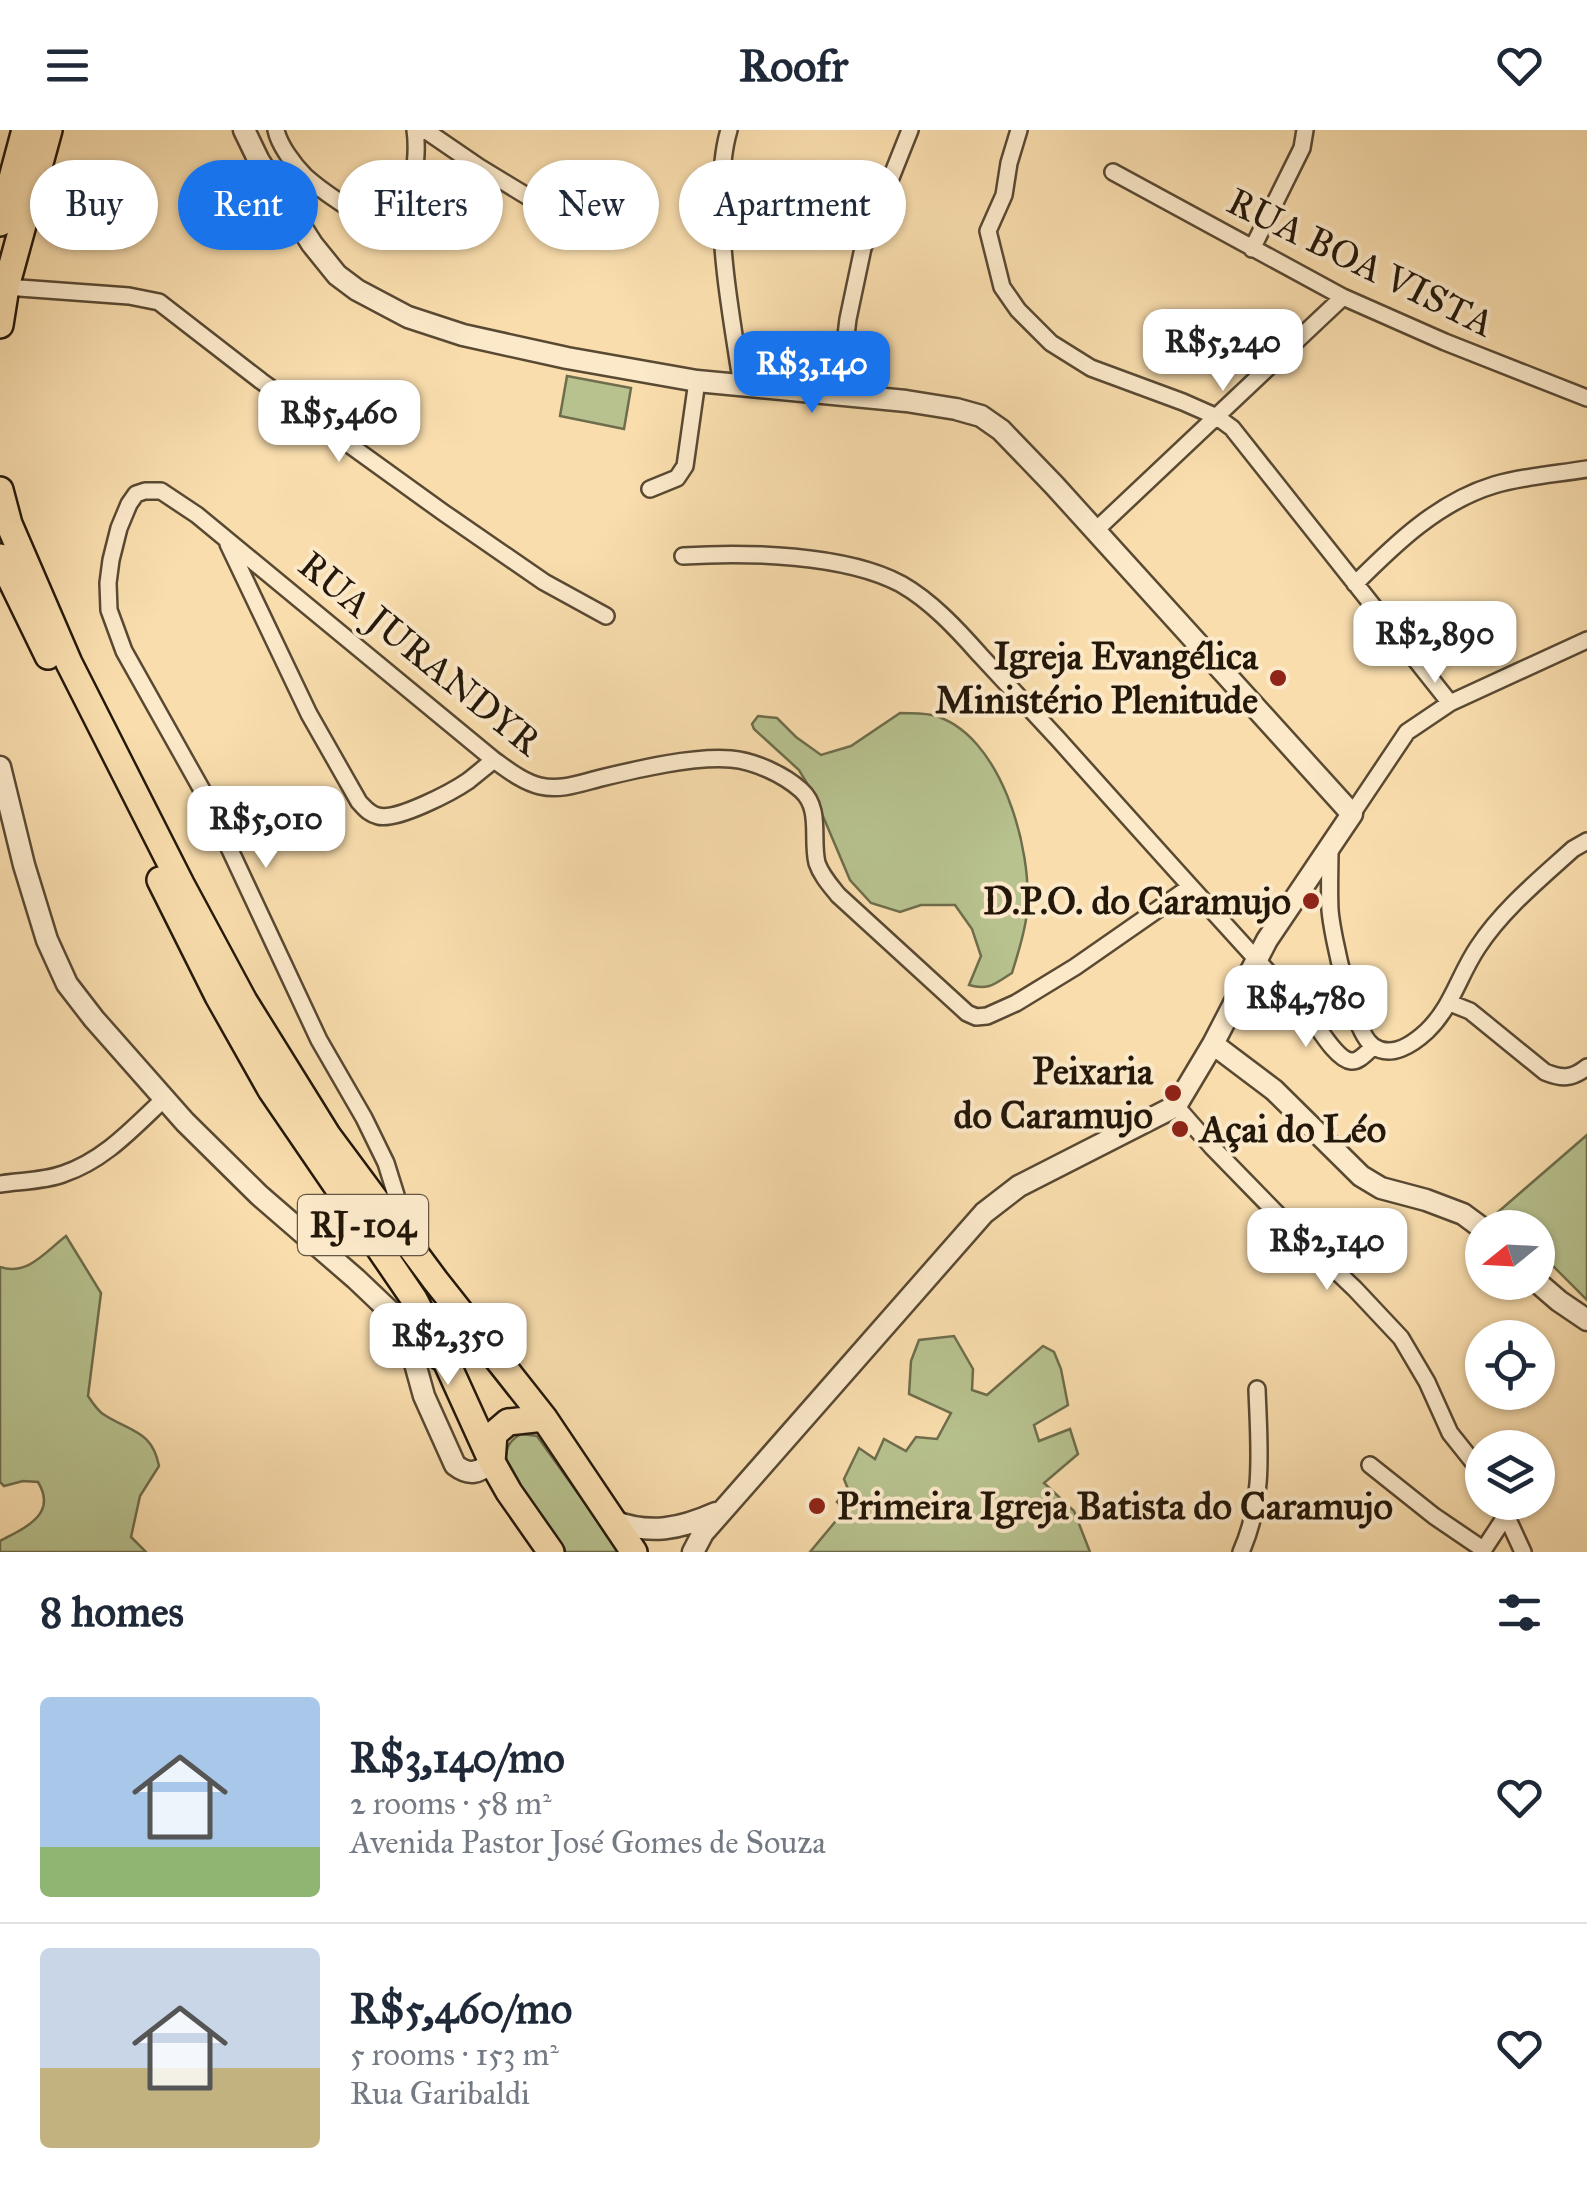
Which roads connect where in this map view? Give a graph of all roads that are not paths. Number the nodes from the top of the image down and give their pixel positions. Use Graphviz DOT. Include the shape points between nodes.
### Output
graph roads {
  1 [pos="25,130"];
  2 [pos="49,130"];
  3 [pos="244,130"];
  4 [pos="276,130"];
  5 [pos="416,130"];
  6 [pos="425,130"];
  7 [pos="729,130"];
  8 [pos="910,130"];
  9 [pos="1019,130"];
  10 [pos="1306,130"];
  11 [pos="1113,172"];
  12 [pos="523,194"];
  13 [pos="0,223"];
  14 [pos="1252,249"];
  15 [pos="6,286"];
  16 [pos="1343,297"];
  17 [pos="0,325"];
  18 [pos="697,381"];
  19 [pos="742,386"];
  20 [pos="839,394"];
  21 [pos="1587,398"];
  22 [pos="1217,416"];
  23 [pos="1587,469"];
  24 [pos="650,489"];
  25 [pos="0,490"];
  26 [pos="1096,530"];
  27 [pos="225,538"];
  28 [pos="684,556"];
  29 [pos="0,557"];
  30 [pos="1355,584"];
  31 [pos="606,616"];
  32 [pos="1587,640"];
  33 [pos="1450,703"];
  34 [pos="494,760"];
  35 [pos="0,767"];
  36 [pos="1352,814"];
  37 [pos="1587,841"];
  38 [pos="1330,848"];
  39 [pos="1190,888"];
  40 [pos="1256,959"];
  41 [pos="1450,1003"];
  42 [pos="1213,1044"];
  43 [pos="1373,1047"];
  44 [pos="1587,1067"];
  45 [pos="164,1098"];
  46 [pos="1176,1106"];
  47 [pos="0,1184"];
  48 [pos="1465,1215"];
  49 [pos="400,1232"];
  50 [pos="1555,1298"];
  51 [pos="1587,1320"];
  52 [pos="406,1331"];
  53 [pos="446,1361"];
  54 [pos="1258,1389"];
  55 [pos="544,1418"];
  56 [pos="1465,1451"];
  57 [pos="492,1462"];
  58 [pos="1370,1465"];
  59 [pos="727,1508"];
  60 [pos="1498,1520"];
  61 [pos="1509,1520"];
  62 [pos="613,1521"];
  63 [pos="1483,1551"];
  64 [pos="552,1552"];
  65 [pos="634,1552"];
  66 [pos="693,1552"];
  67 [pos="1241,1552"];
  68 [pos="1523,1552"];
  1 -- 13 [label="highway"];
  2 -- 15 [label="highway"];
  3 -- 18 [label="street" via="312,244 357,290 408,317 463,334"];
  4 -- 5 [label="street" via="303,175 376,221 400,210 412,185"];
  6 -- 12 [label="street"];
  7 -- 19 [label="street" via="721,213"];
  8 -- 20 [label="street" via="863,248"];
  9 -- 22 [label="street" via="988,231 1002,287 1051,342 1091,368"];
  10 -- 14 [label="street"];
  11 -- 14 [label="street, RUA BOA VISTA"];
  14 -- 16 [label="street, RUA BOA VISTA"];
  15 -- 17 [label="highway"];
  15 -- 31 [label="street" via="159,302 457,522"];
  16 -- 21 [label="street, RUA BOA VISTA"];
  16 -- 22 [label="street"];
  18 -- 19 [label="street"];
  18 -- 24 [label="street" via="685,466 677,478"];
  19 -- 20 [label="street"];
  20 -- 26 [label="street" via="981,416"];
  22 -- 26 [label="street"];
  22 -- 30 [label="street"];
  23 -- 30 [label="street" via="1495,485 1458,500 1419,525"];
  25 -- 49 [label="highway, RJ-104" via="69,664 244,1002 328,1136"];
  26 -- 36 [label="street"];
  27 -- 34 [label="street, RUA JURANDYR"];
  27 -- 34 [label="street" via="309,714 368,812 403,812 454,790"];
  27 -- 49 [label="street, RUA JURANDYR" via="161,491 136,494 111,560 109,610 386,1163"];
  28 -- 39 [label="street" via="826,562 901,584 961,634"];
  29 -- 53 [label="highway, RJ-104" via="218,996 281,1105 414,1298"];
  30 -- 33 [label="street"];
  32 -- 33 [label="street"];
  33 -- 36 [label="street" via="1407,732"];
  34 -- 39 [label="street, RUA JURANDYR" via="518,777 555,787 716,759 778,774 811,802 824,878 976,1016 1016,1003"];
  35 -- 45 [label="street" via="41,921 66,984"];
  36 -- 38 [label="street"];
  37 -- 41 [label="street" via="1502,916 1477,948"];
  38 -- 40 [label="street"];
  38 -- 43 [label="street" via="1337,946 1361,1034"];
  39 -- 40 [label="street"];
  40 -- 42 [label="street"];
  40 -- 43 [label="street" via="1342,1057 1357,1061"];
  41 -- 43 [label="street" via="1401,1049"];
  41 -- 44 [label="street" via="1546,1072 1570,1078"];
  42 -- 46 [label="street"];
  42 -- 48 [label="street" via="1274,1090 1361,1176"];
  45 -- 47 [label="street" via="94,1160 62,1175"];
  45 -- 52 [label="street"];
  46 -- 56 [label="street" via="1401,1338"];
  46 -- 59 [label="street" via="1020,1186 984,1213"];
  49 -- 55 [label="highway, RJ-104"];
  50 -- 51 [label="street"];
  52 -- 53 [label="highway"];
  52 -- 57 [label="street" via="424,1396 455,1465 472,1473"];
  53 -- 57 [label="highway, RJ-104"];
  54 -- 67 [label="street" via="1260,1483"];
  55 -- 57 [label="highway" via="508,1422 494,1434"];
  55 -- 62 [label="highway, RJ-104"];
  57 -- 64 [label="highway, RJ-104"];
  58 -- 63 [label="street"];
  59 -- 62 [label="street" via="670,1528"];
  59 -- 66 [label="street"];
  60 -- 63 [label="street"];
  61 -- 68 [label="street"];
  62 -- 65 [label="highway, RJ-104"];
}
